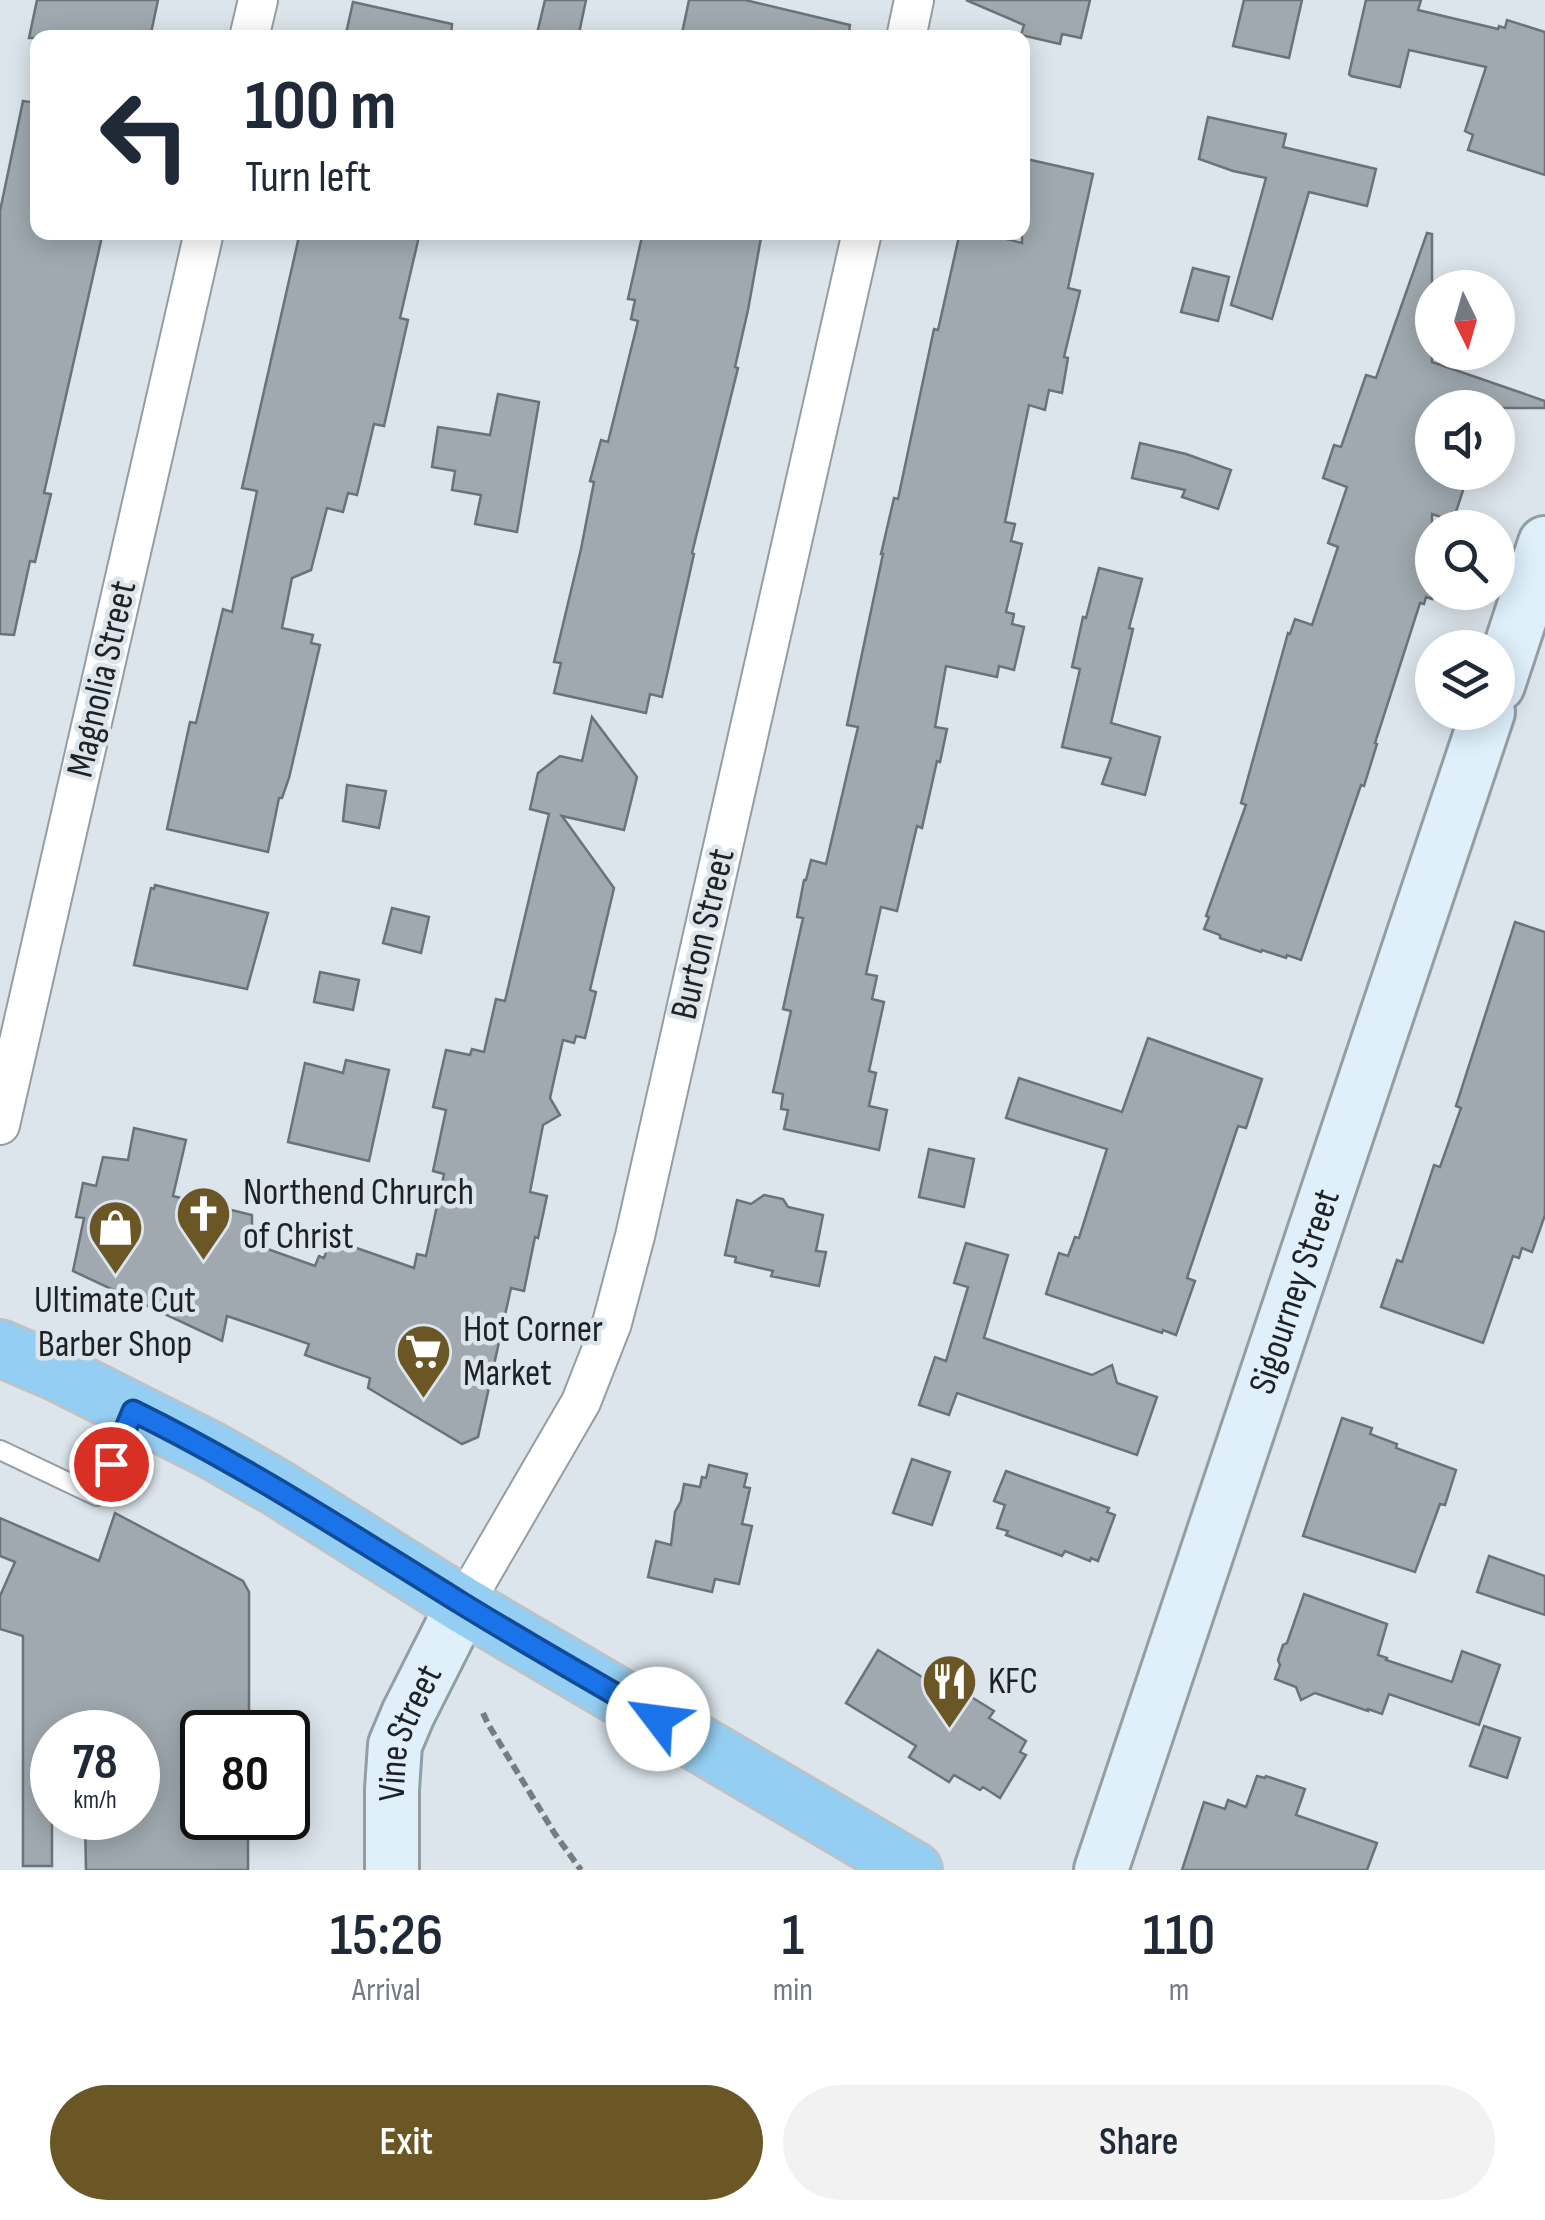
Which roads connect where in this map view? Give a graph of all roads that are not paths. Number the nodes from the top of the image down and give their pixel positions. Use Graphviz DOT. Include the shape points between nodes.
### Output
graph roads {
  1 [pos="258,0"];
  2 [pos="914,0"];
  3 [pos="251,30"];
  4 [pos="908,30"];
  5 [pos="202,240"];
  6 [pos="860,240"];
  7 [pos="1545,543"];
  8 [pos="1515,634"];
  9 [pos="1482,730"];
  10 [pos="0,1124"];
  11 [pos="0,1348"];
  12 [pos="133,1411"];
  13 [pos="0,1450"];
  14 [pos="464,1604"];
  15 [pos="392,1870"];
  16 [pos="914,1870"];
  17 [pos="1100,1870"];
  1 -- 3 [label="street"];
  2 -- 4 [label="street"];
  5 -- 10 [label="street, Magnolia Street"];
  6 -- 14 [label="street, Burton Street" via="612,1323 582,1402"];
  7 -- 8 [label="main road"];
  9 -- 17 [label="main road, Sigourney Street"];
  11 -- 12 [label="highway"];
  12 -- 13 [label="lane" via="97,1496"];
  12 -- 14 [label="highway" via="276,1487"];
  14 -- 15 [label="main road, Vine Street" via="395,1745"];
  14 -- 16 [label="highway"];
}
